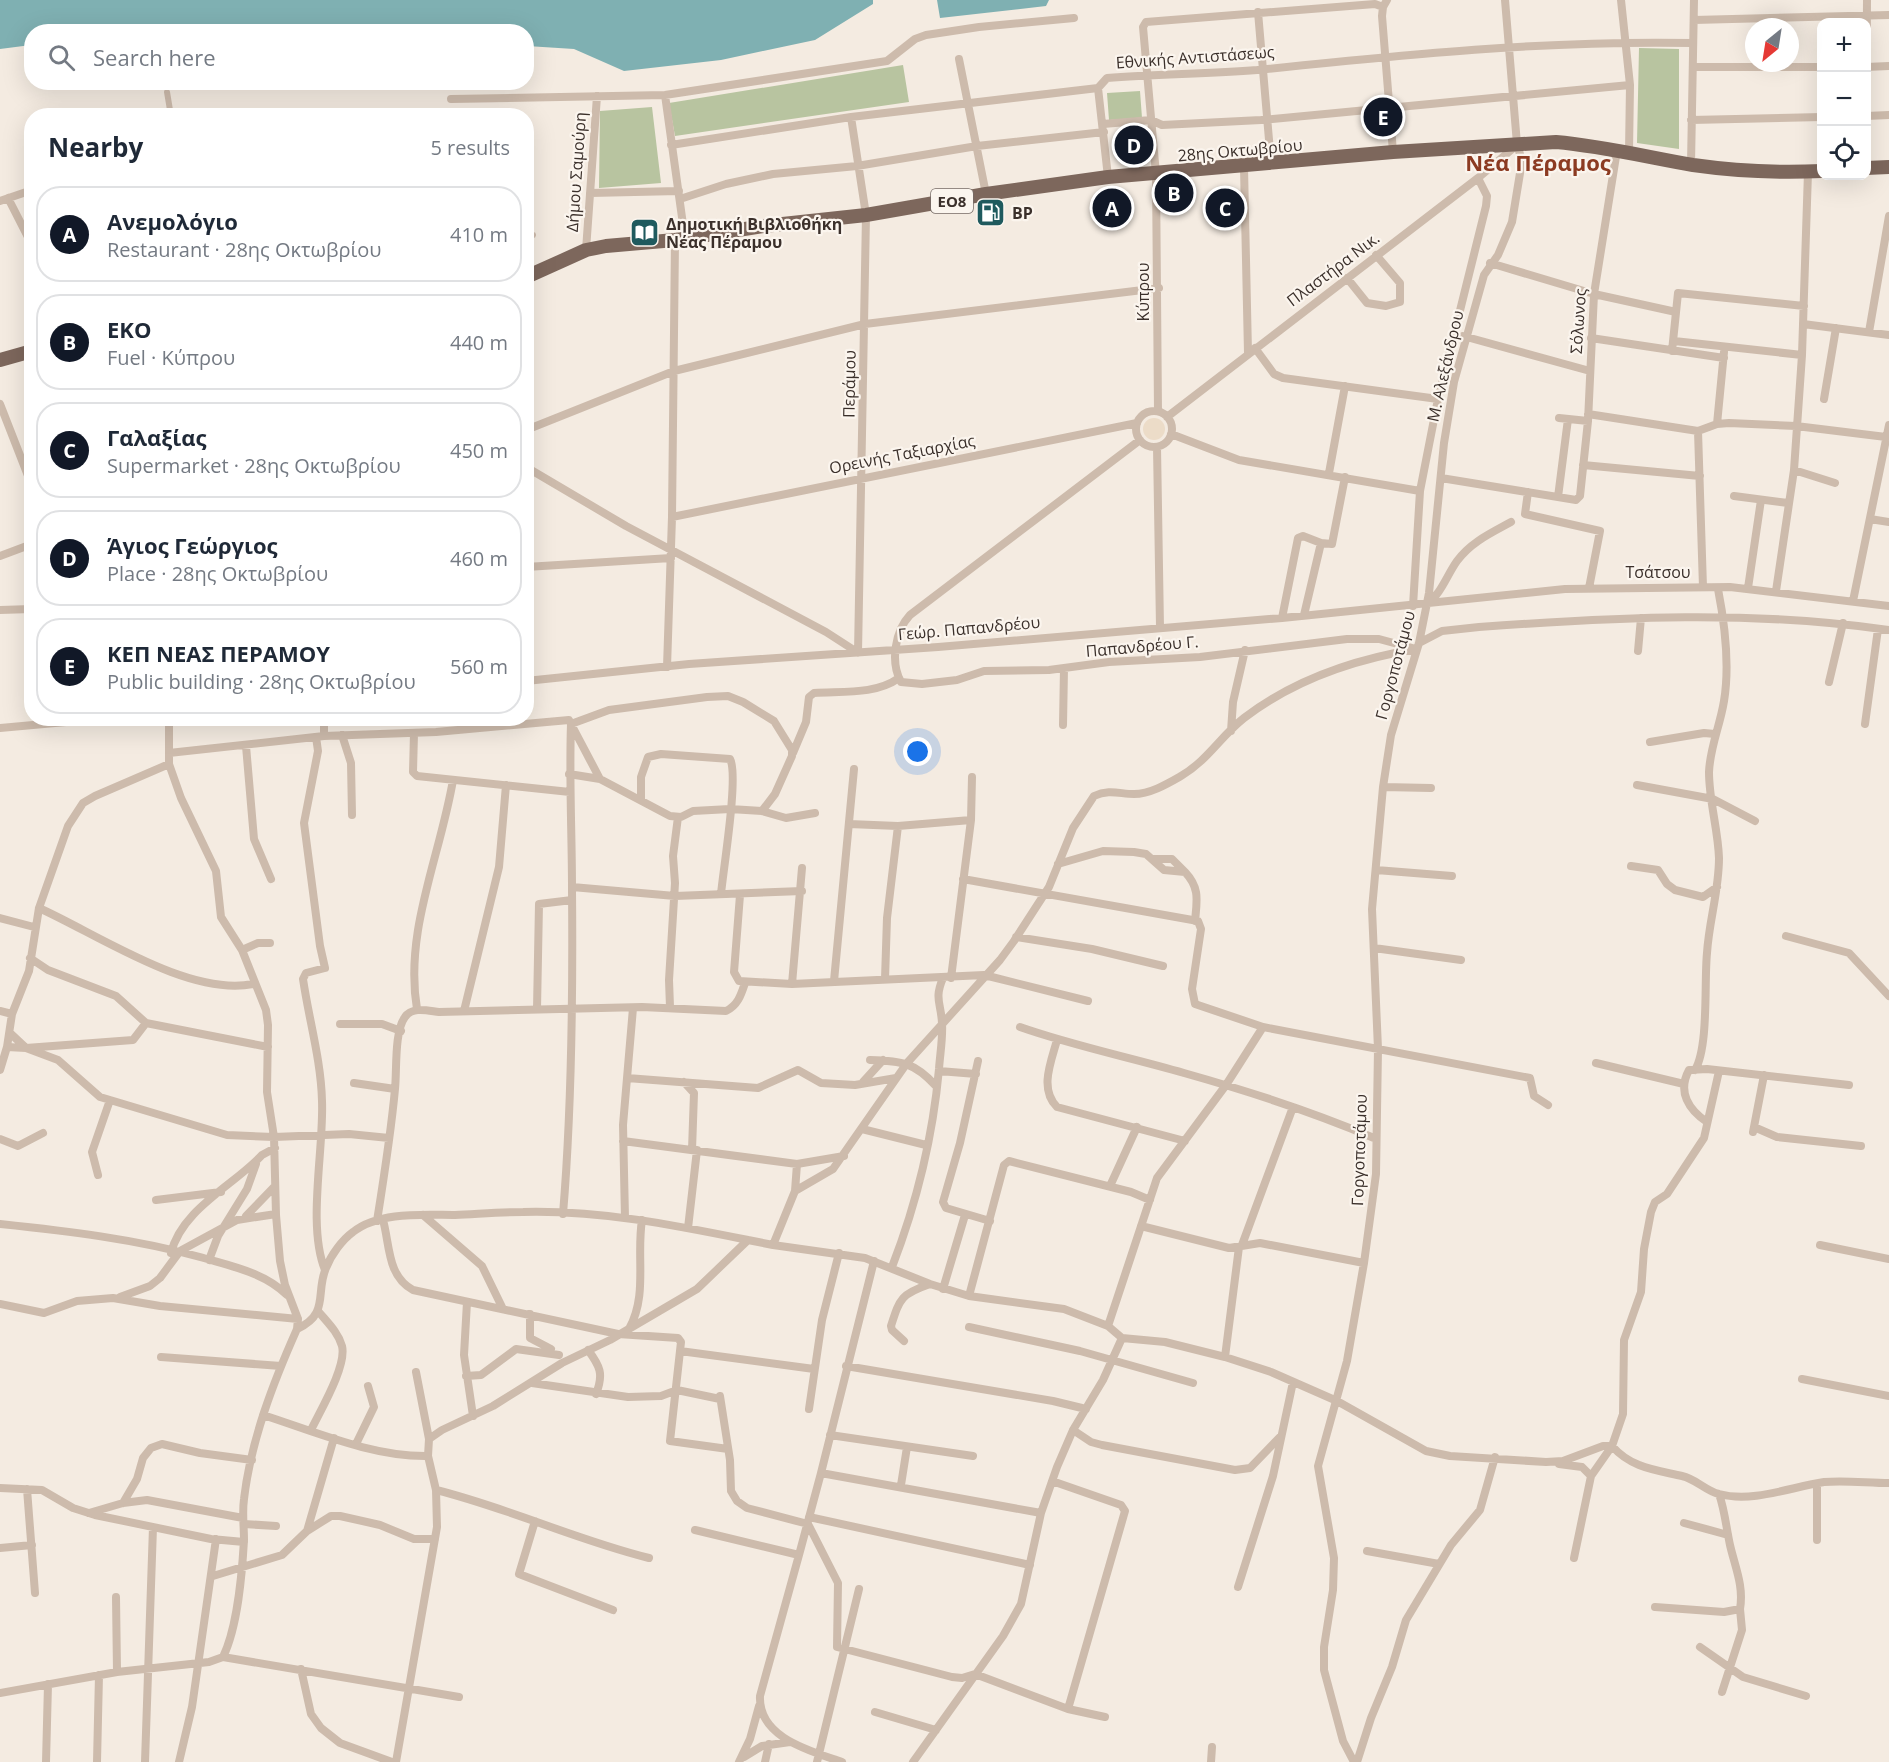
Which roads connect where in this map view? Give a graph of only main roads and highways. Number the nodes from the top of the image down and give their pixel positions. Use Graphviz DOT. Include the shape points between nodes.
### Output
graph roads {
  1 [pos="1871,167"];
  2 [pos="1889,167"];
  3 [pos="1815,171"];
  4 [pos="534,273"];
  5 [pos="24,353"];
  6 [pos="0,360"];
  1 -- 2 [label="main road"];
  3 -- 4 [label="main road, 28ης Οκτωβρίου / ΕΟ8" via="1728,170 1556,142 1393,152 1108,177 866,215 630,243 585,250"];
  5 -- 6 [label="main road"];
}
